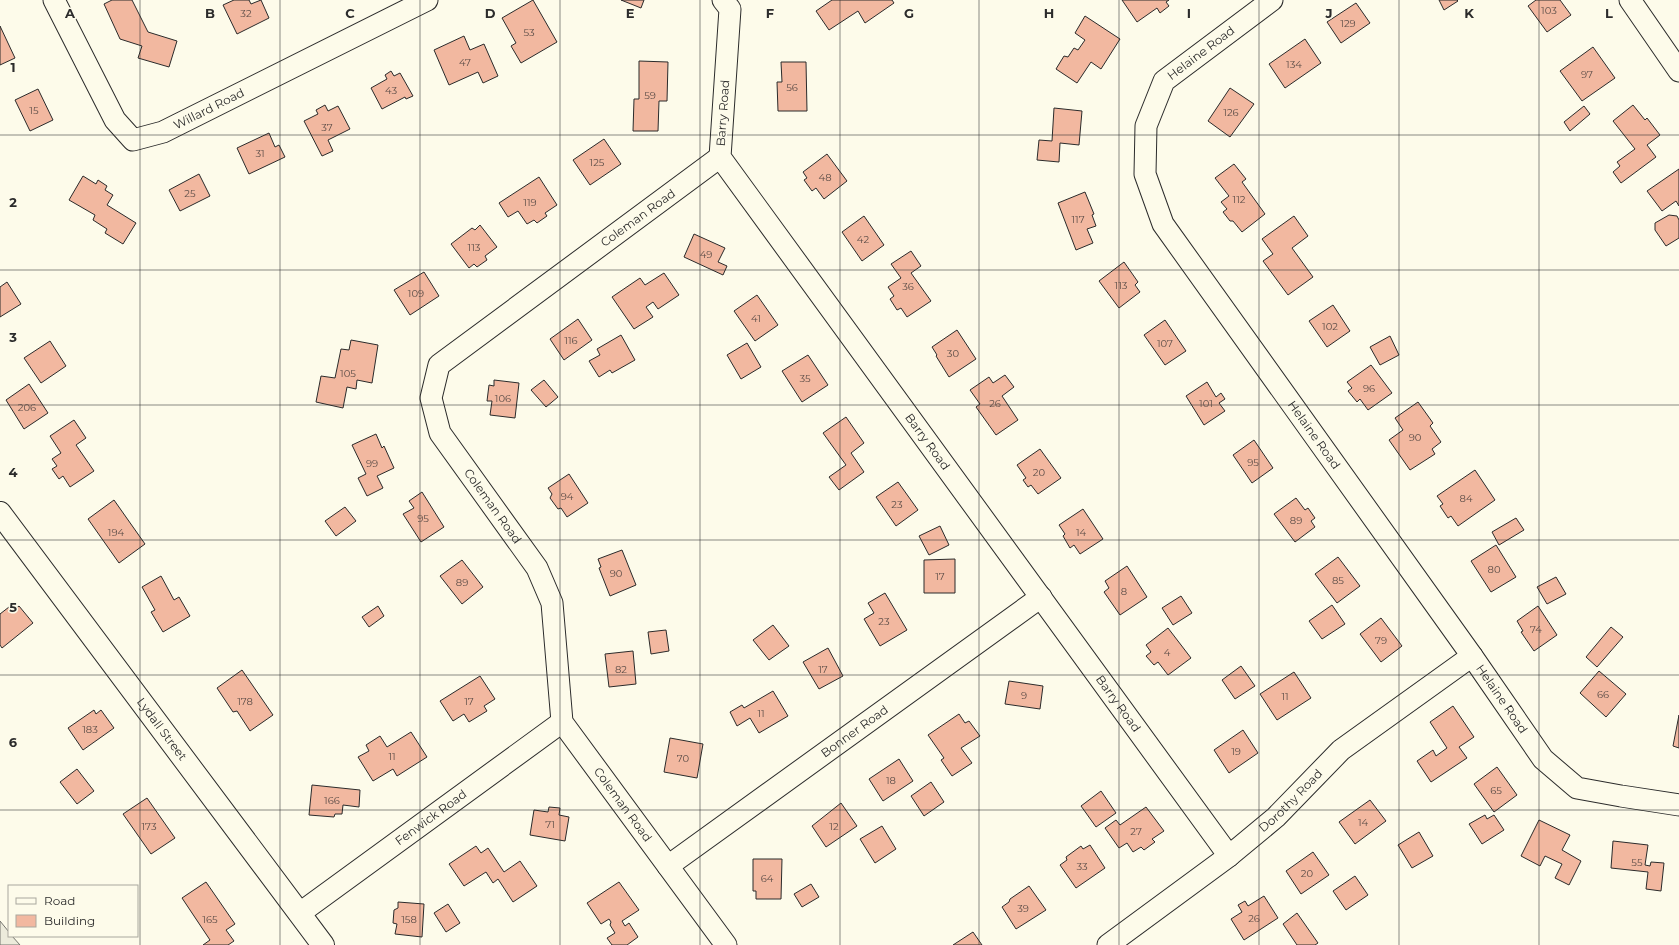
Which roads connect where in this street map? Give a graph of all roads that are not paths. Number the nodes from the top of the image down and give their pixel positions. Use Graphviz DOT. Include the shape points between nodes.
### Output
graph roads {
  1 [pos="54,0"];
  2 [pos="427,0"];
  3 [pos="1272,0"];
  4 [pos="1630,0"];
  5 [pos="732,3"];
  6 [pos="1677,64"];
  7 [pos="720,157"];
  8 [pos="0,513"];
  9 [pos="1041,597"];
  10 [pos="1472,656"];
  11 [pos="562,722"];
  12 [pos="1679,804"];
  13 [pos="1229,856"];
  14 [pos="668,866"];
  15 [pos="300,913"];
  16 [pos="323,945"];
  17 [pos="726,945"];
  18 [pos="1108,945"];
  1 -- 2 [label="street, Willard Road" via="115,120 133,140 163,132"];
  3 -- 10 [label="street, Helaine Road" via="1164,81 1146,126 1145,174 1163,224"];
  4 -- 6 [label="street"];
  5 -- 7 [label="street, Barry Road"];
  7 -- 9 [label="street, Barry Road"];
  7 -- 11 [label="street, Coleman Road" via="438,365 431,398 440,433 537,568 552,603"];
  8 -- 15 [label="street, Lydall Street"];
  9 -- 13 [label="street, Barry Road"];
  9 -- 14 [label="street, Bonner Road"];
  10 -- 12 [label="street, Helaine Road" via="1543,759 1577,788"];
  10 -- 13 [label="street, Dorothy Road" via="1341,750 1276,817"];
  11 -- 14 [label="street, Coleman Road"];
  11 -- 15 [label="street, Fenwick Road"];
  13 -- 18 [label="street, Dorothy Road"];
  14 -- 17 [label="street, Coleman Road"];
  15 -- 16 [label="street, Lydall Street"];
}
